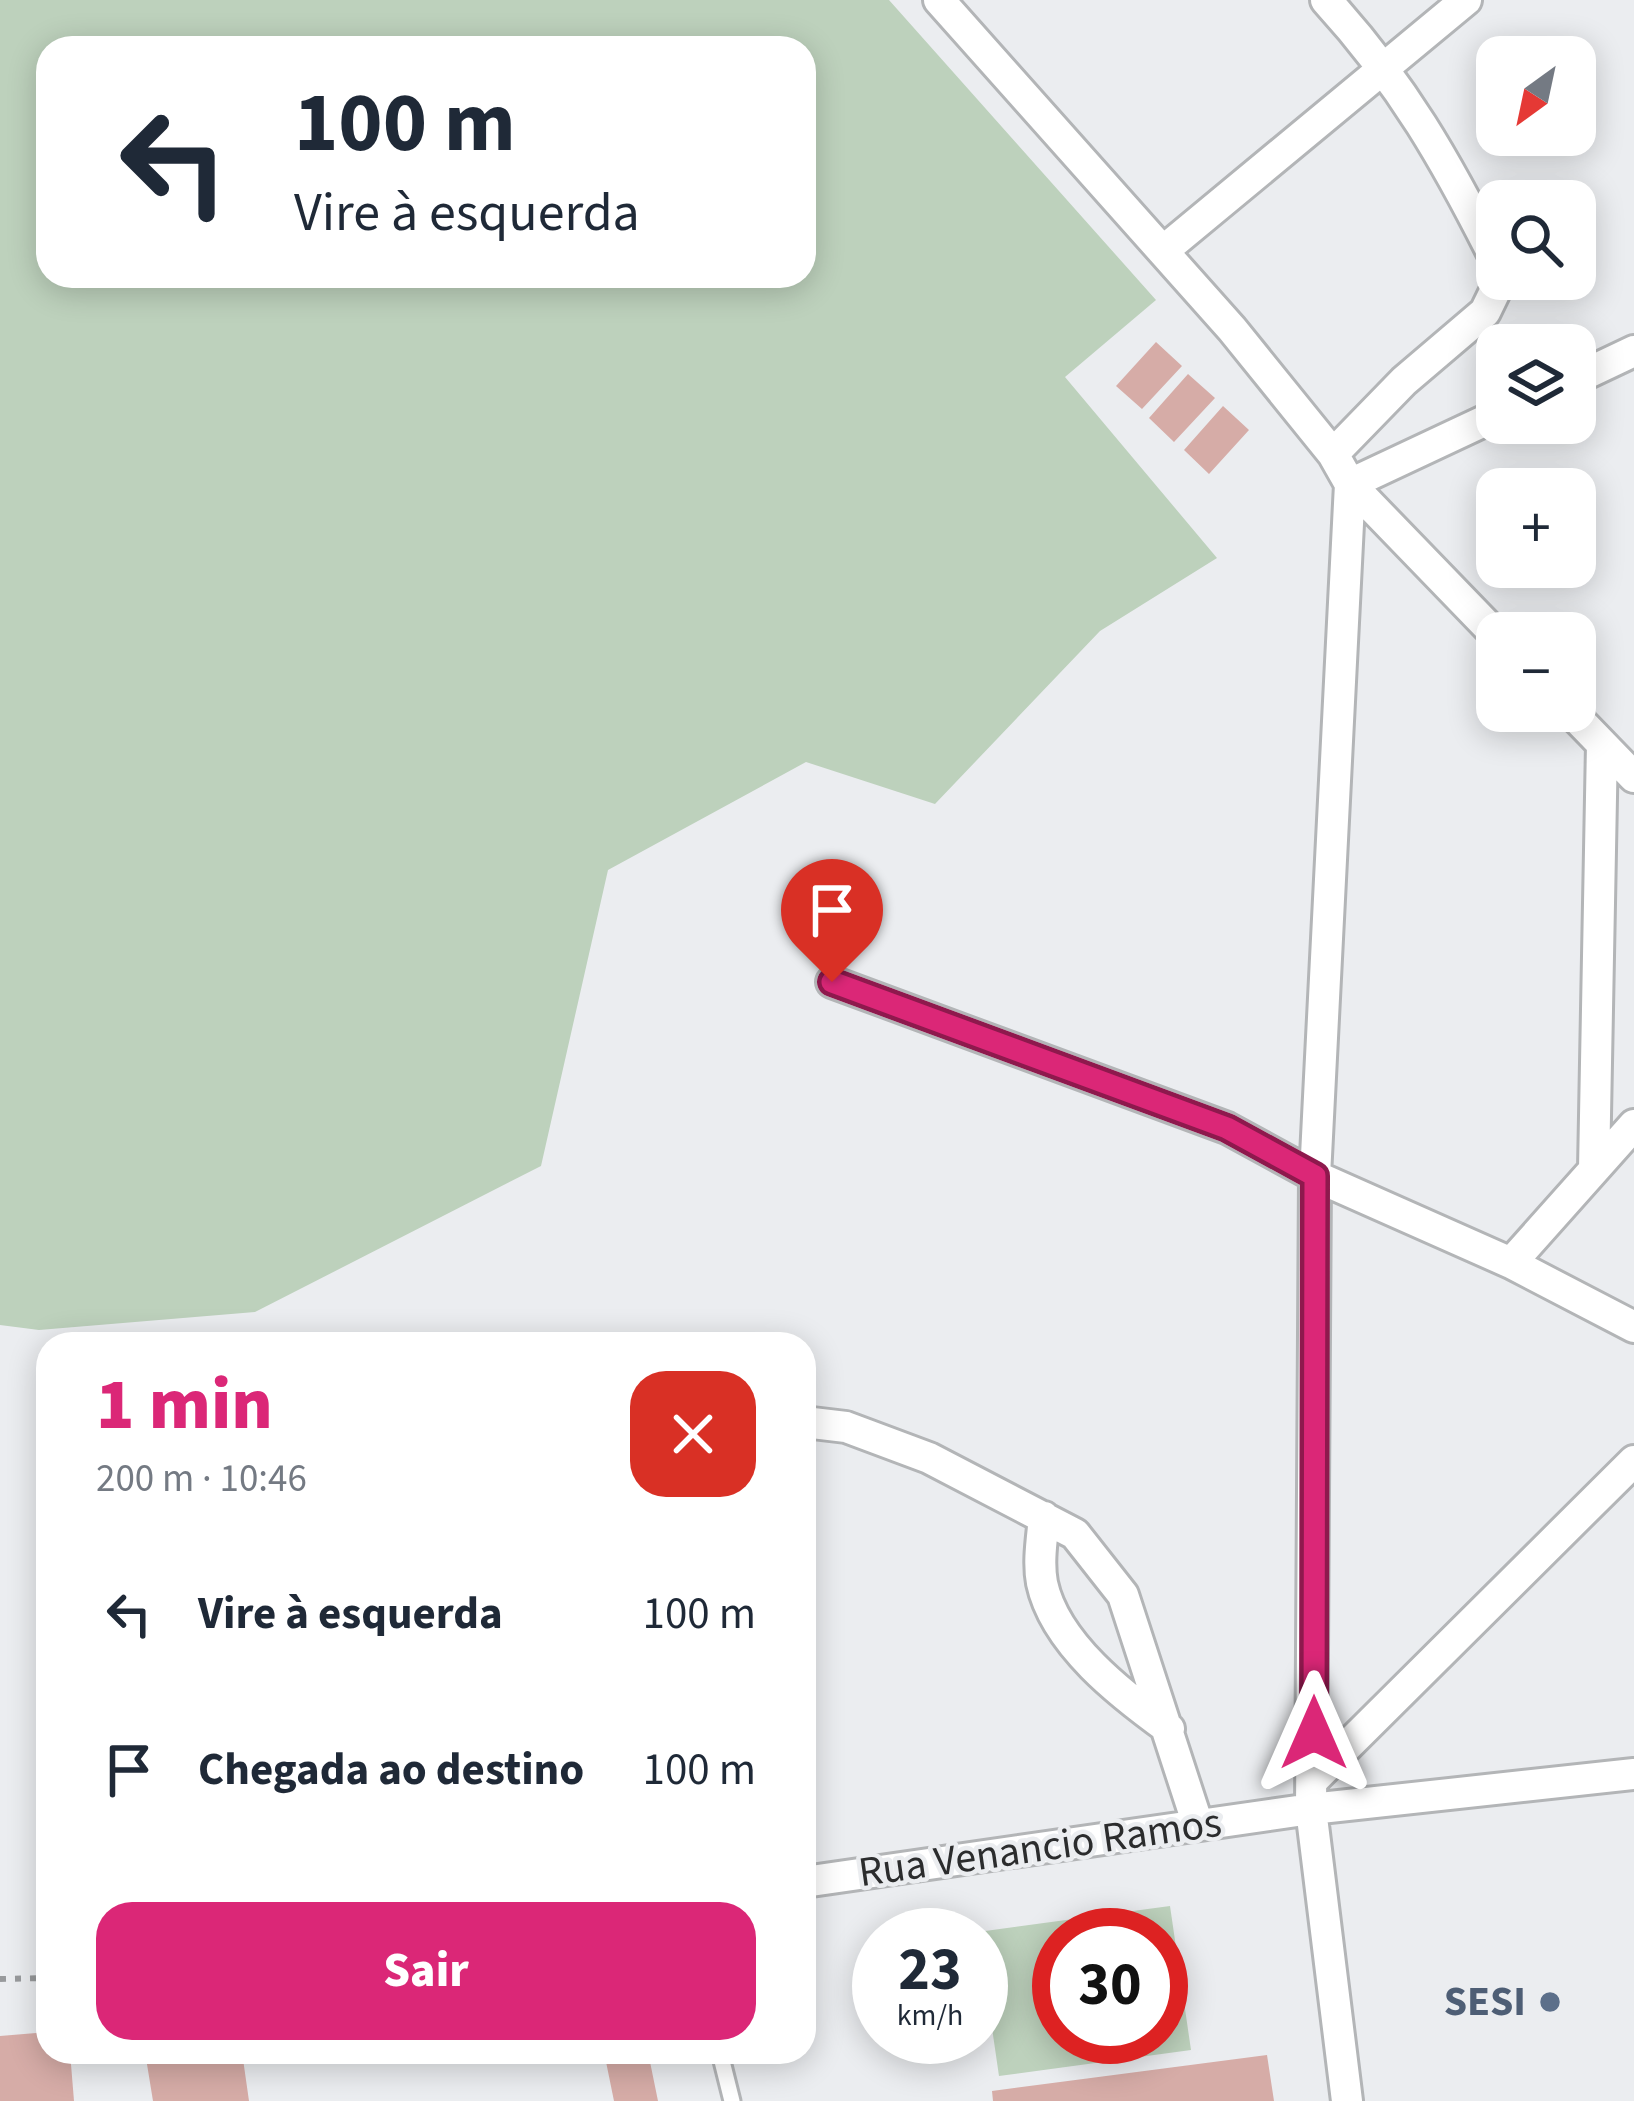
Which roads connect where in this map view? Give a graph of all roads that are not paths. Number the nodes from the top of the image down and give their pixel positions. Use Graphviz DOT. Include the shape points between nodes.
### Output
graph roads {
  1 [pos="939,0"];
  2 [pos="1326,0"];
  3 [pos="1466,0"];
  4 [pos="1384,64"];
  5 [pos="1476,222"];
  6 [pos="1163,251"];
  7 [pos="1491,300"];
  8 [pos="1634,351"];
  9 [pos="1596,369"];
  10 [pos="1476,425"];
  11 [pos="1333,454"];
  12 [pos="1350,484"];
  13 [pos="1476,614"];
  14 [pos="1590,732"];
  15 [pos="1602,744"];
  16 [pos="1634,777"];
  17 [pos="832,982"];
  18 [pos="1634,1125"];
  19 [pos="1594,1169"];
  20 [pos="1315,1176"];
  21 [pos="1510,1263"];
  22 [pos="1634,1327"];
  23 [pos="816,1423"];
  24 [pos="1634,1461"];
  25 [pos="1044,1517"];
  26 [pos="1169,1730"];
  27 [pos="1634,1774"];
  28 [pos="1312,1794"];
  29 [pos="1198,1825"];
  30 [pos="816,1880"];
  31 [pos="723,2064"];
  32 [pos="732,2101"];
  33 [pos="1347,2101"];
  1 -- 6 [label="street"];
  2 -- 4 [label="street"];
  3 -- 4 [label="street"];
  4 -- 5 [label="street"];
  4 -- 6 [label="street"];
  6 -- 11 [label="street"];
  7 -- 11 [label="street"];
  8 -- 9 [label="street"];
  10 -- 12 [label="street"];
  11 -- 12 [label="street"];
  12 -- 13 [label="street"];
  12 -- 20 [label="street"];
  14 -- 15 [label="street"];
  15 -- 16 [label="street"];
  15 -- 19 [label="street"];
  17 -- 20 [label="street" via="1227,1128"];
  18 -- 19 [label="street"];
  19 -- 21 [label="street"];
  20 -- 21 [label="street"];
  20 -- 28 [label="street"];
  21 -- 22 [label="street"];
  23 -- 25 [label="street" via="929,1458"];
  24 -- 28 [label="street"];
  25 -- 26 [label="street" via="1076,1534 1124,1595"];
  25 -- 26 [label="street" via="1042,1587 1060,1621 1124,1696"];
  26 -- 29 [label="street"];
  27 -- 28 [label="street, Rua Venancio Ramos"];
  28 -- 29 [label="street, Rua Venancio Ramos"];
  28 -- 33 [label="street"];
  29 -- 30 [label="street, Rua Venancio Ramos"];
  31 -- 32 [label="lane"];
}
